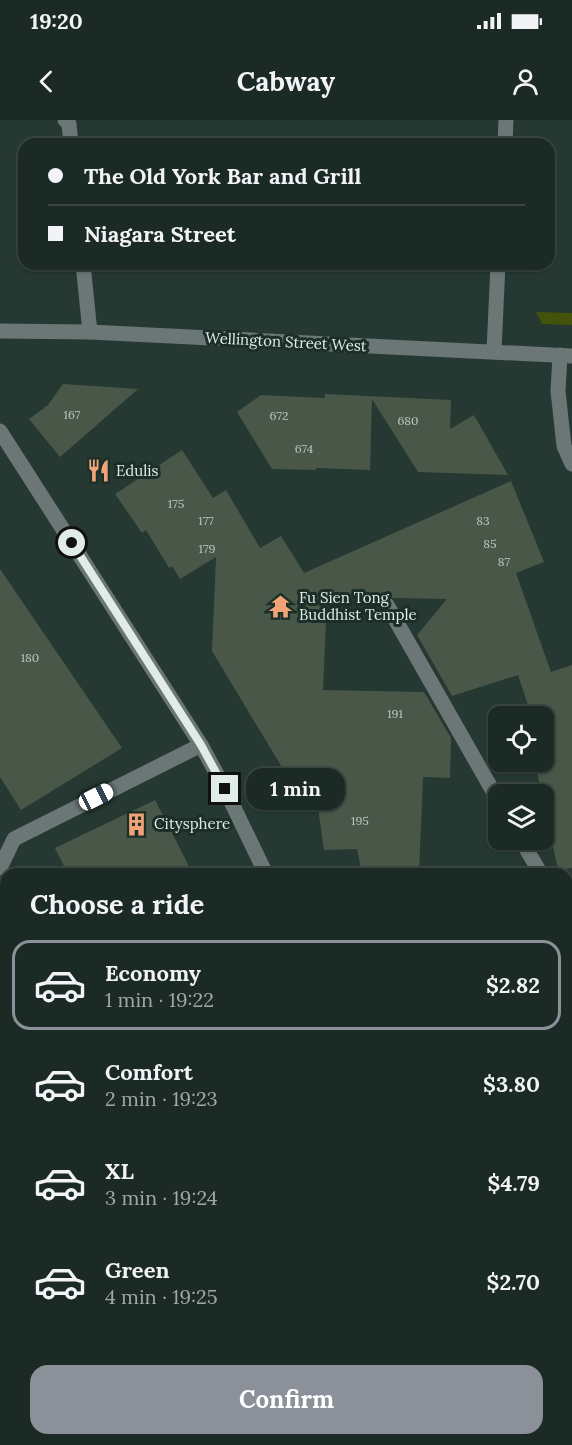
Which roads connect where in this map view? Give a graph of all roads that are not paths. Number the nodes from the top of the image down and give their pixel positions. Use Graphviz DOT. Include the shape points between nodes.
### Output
graph roads {
  1 [pos="65,120"];
  2 [pos="506,120"];
  3 [pos="70,138"];
  4 [pos="505,138"];
  5 [pos="84,270"];
  6 [pos="498,270"];
  7 [pos="0,332"];
  8 [pos="90,332"];
  9 [pos="494,351"];
  10 [pos="566,355"];
  11 [pos="0,431"];
  12 [pos="572,464"];
  13 [pos="387,605"];
  14 [pos="201,745"];
  15 [pos="489,784"];
  16 [pos="527,850"];
  17 [pos="0,868"];
  18 [pos="263,868"];
  19 [pos="537,868"];
  1 -- 3 [label="street"];
  2 -- 4 [label="street"];
  5 -- 8 [label="street"];
  6 -- 9 [label="street"];
  7 -- 8 [label="street, Wellington Street West"];
  8 -- 9 [label="street, Wellington Street West"];
  9 -- 10 [label="street, Wellington Street West"];
  10 -- 12 [label="street" via="558,392 564,446"];
  11 -- 14 [label="street"];
  13 -- 15 [label="street"];
  14 -- 17 [label="street" via="14,838"];
  14 -- 18 [label="street"];
  16 -- 19 [label="street"];
}
